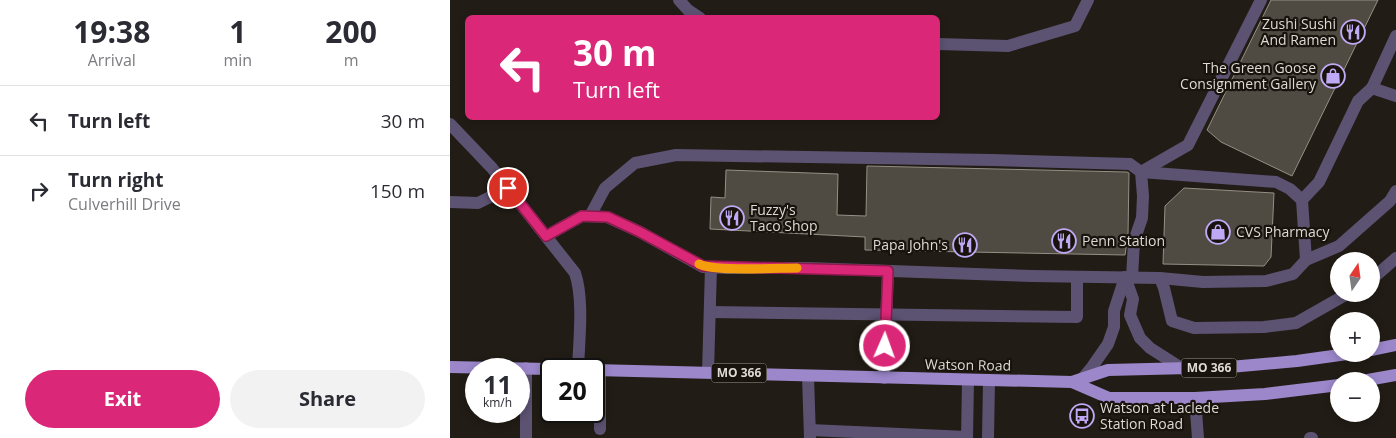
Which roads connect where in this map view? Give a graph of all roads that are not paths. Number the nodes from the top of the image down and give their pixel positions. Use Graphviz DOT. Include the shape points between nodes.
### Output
graph roads {
  1 [pos="679,0"];
  2 [pos="1088,0"];
  3 [pos="1261,0"];
  4 [pos="696,15"];
  5 [pos="1396,36"];
  6 [pos="940,44"];
  7 [pos="1372,88"];
  8 [pos="1396,96"];
  9 [pos="450,124"];
  10 [pos="1141,172"];
  11 [pos="508,188"];
  12 [pos="1396,191"];
  13 [pos="1302,200"];
  14 [pos="450,202"];
  15 [pos="590,216"];
  16 [pos="546,236"];
  17 [pos="1396,258"];
  18 [pos="1306,260"];
  19 [pos="711,267"];
  20 [pos="888,271"];
  21 [pos="1380,272"];
  22 [pos="1076,277"];
  23 [pos="1129,278"];
  24 [pos="1160,278"];
  25 [pos="1333,302"];
  26 [pos="710,312"];
  27 [pos="887,315"];
  28 [pos="1396,345"];
  29 [pos="1380,348"];
  30 [pos="1330,356"];
  31 [pos="578,358"];
  32 [pos="450,366"];
  33 [pos="465,366"];
  34 [pos="1182,369"];
  35 [pos="605,370"];
  36 [pos="708,372"];
  37 [pos="1396,375"];
  38 [pos="808,376"];
  39 [pos="884,378"];
  40 [pos="1380,378"];
  41 [pos="968,380"];
  42 [pos="989,380"];
  43 [pos="1077,380"];
  44 [pos="1330,386"];
  45 [pos="1195,398"];
  46 [pos="526,423"];
  47 [pos="600,423"];
  48 [pos="600,429"];
  49 [pos="810,434"];
  50 [pos="967,437"];
  51 [pos="526,438"];
  52 [pos="988,438"];
  53 [pos="1198,438"];
  1 -- 4 [label="street"];
  2 -- 6 [label="street" via="1075,26 1008,46"];
  3 -- 10 [label="street" via="1188,145"];
  5 -- 7 [label="street"];
  7 -- 8 [label="street"];
  7 -- 13 [label="street" via="1358,101 1319,182"];
  9 -- 11 [label="street"];
  10 -- 13 [label="street" via="1276,182"];
  10 -- 15 [label="street" via="1130,164 676,155 635,162 605,188"];
  10 -- 23 [label="street" via="1142,218 1134,241"];
  11 -- 14 [label="street" via="478,203"];
  11 -- 16 [label="street"];
  12 -- 18 [label="street" via="1390,201 1339,246"];
  13 -- 18 [label="street"];
  15 -- 16 [label="street" via="582,216"];
  15 -- 19 [label="street" via="608,217 703,266"];
  16 -- 31 [label="street" via="578,282"];
  17 -- 21 [label="street"];
  18 -- 24 [label="street" via="1293,274 1266,281 1203,282"];
  19 -- 20 [label="street"];
  19 -- 26 [label="street"];
  20 -- 22 [label="street"];
  20 -- 27 [label="street"];
  22 -- 23 [label="street"];
  22 -- 27 [label="street" via="1078,317"];
  23 -- 24 [label="street"];
  23 -- 34 [label="street" via="1133,299 1130,315 1140,338"];
  23 -- 43 [label="street" via="1114,311 1114,327 1108,344 1092,367"];
  24 -- 25 [label="street" via="1172,321 1194,328 1296,323"];
  26 -- 27 [label="street"];
  26 -- 36 [label="street"];
  27 -- 39 [label="street"];
  28 -- 29 [label="main road"];
  30 -- 34 [label="main road, Watson Road / MO 366"];
  32 -- 33 [label="main road"];
  34 -- 43 [label="main road, Watson Road / MO 366" via="1108,370"];
  35 -- 36 [label="main road, Watson Road / MO 366"];
  36 -- 38 [label="main road, Watson Road / MO 366"];
  37 -- 40 [label="main road"];
  38 -- 39 [label="main road, Watson Road / MO 366"];
  38 -- 49 [label="street"];
  39 -- 41 [label="main road, Watson Road / MO 366"];
  41 -- 42 [label="main road, Watson Road / MO 366"];
  41 -- 50 [label="street"];
  42 -- 43 [label="main road, Watson Road / MO 366"];
  42 -- 52 [label="street"];
  43 -- 45 [label="main road, Watson Road / MO 366" via="1109,398"];
  44 -- 45 [label="main road, Watson Road / MO 366"];
  45 -- 53 [label="street"];
  46 -- 51 [label="street"];
  47 -- 48 [label="street"];
  49 -- 50 [label="street"];
}
